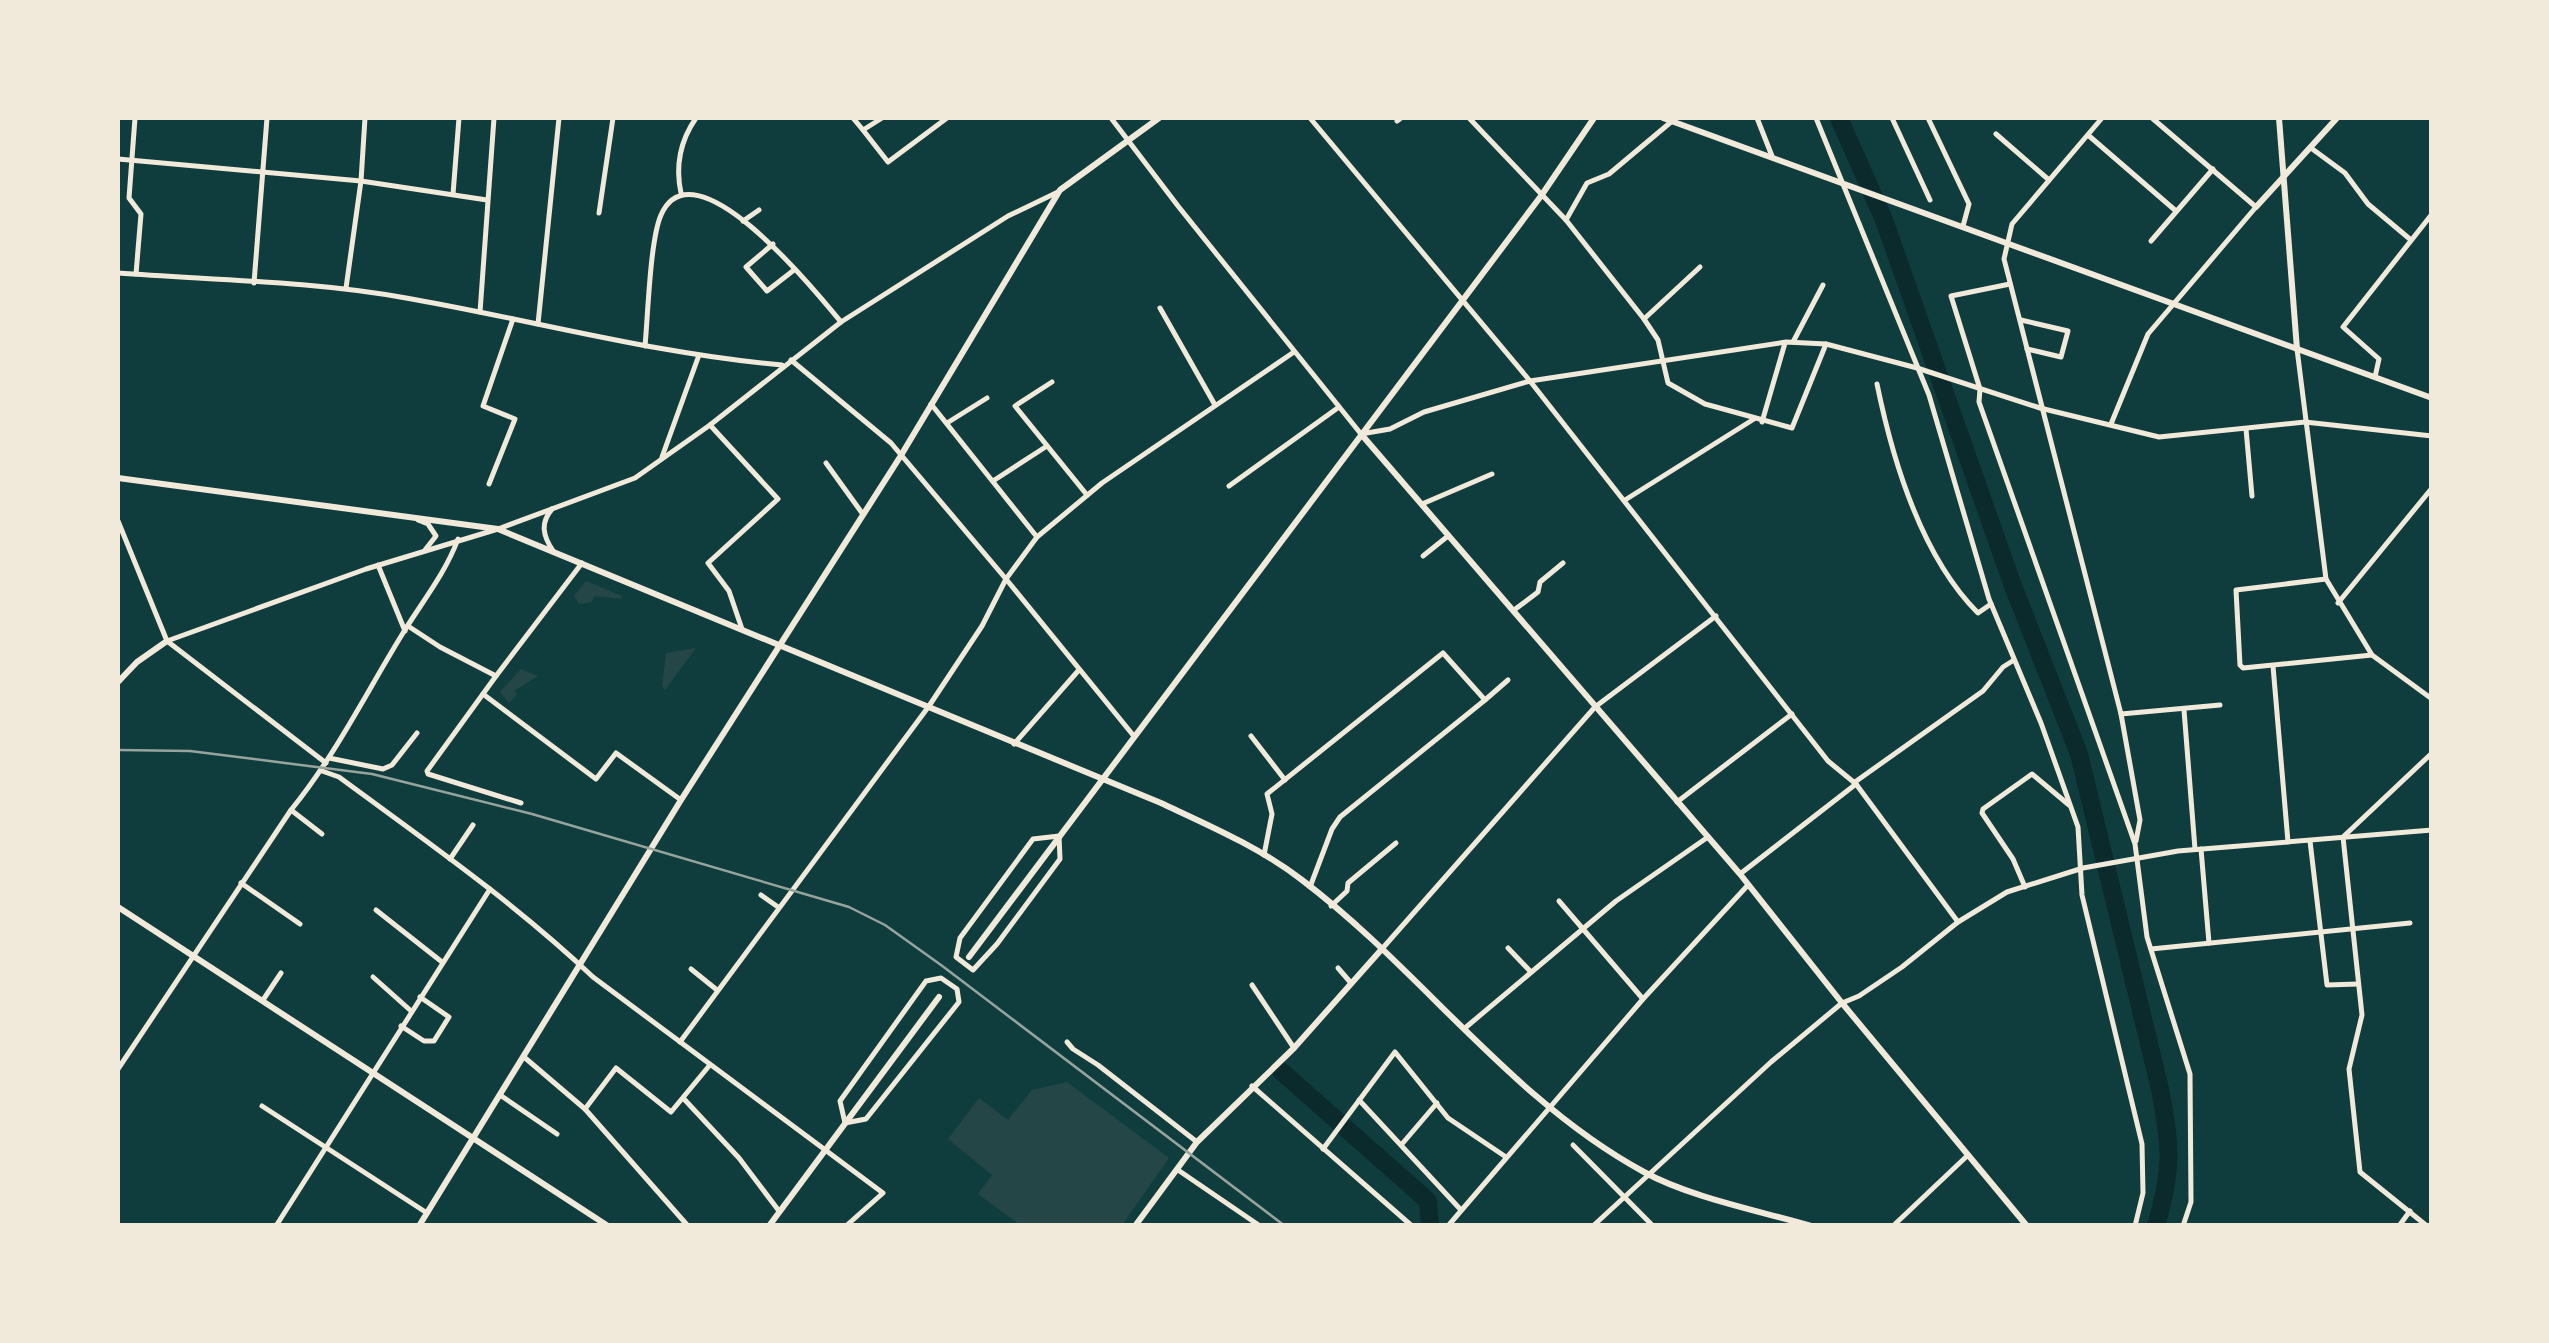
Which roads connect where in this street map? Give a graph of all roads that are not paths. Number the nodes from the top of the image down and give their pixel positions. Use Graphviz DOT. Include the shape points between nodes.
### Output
graph roads {
  1 [pos="135,118"];
  2 [pos="267,118"];
  3 [pos="365,118"];
  4 [pos="460,118"];
  5 [pos="494,118"];
  6 [pos="559,118"];
  7 [pos="613,118"];
  8 [pos="696,118"];
  9 [pos="853,118"];
  10 [pos="882,118"];
  11 [pos="947,118"];
  12 [pos="1110,118"];
  13 [pos="1160,118"];
  14 [pos="1310,118"];
  15 [pos="1469,118"];
  16 [pos="1594,118"];
  17 [pos="1663,118"];
  18 [pos="1757,118"];
  19 [pos="1816,118"];
  20 [pos="1892,118"];
  21 [pos="1928,118"];
  22 [pos="2102,118"];
  23 [pos="2152,118"];
  24 [pos="2278,118"];
  25 [pos="2337,118"];
  26 [pos="1672,121"];
  27 [pos="863,130"];
  28 [pos="1996,134"];
  29 [pos="2088,135"];
  30 [pos="1128,139"];
  31 [pos="2311,148"];
  32 [pos="1772,156"];
  33 [pos="118,158"];
  34 [pos="133,160"];
  35 [pos="2213,169"];
  36 [pos="262,171"];
  37 [pos="2285,179"];
  38 [pos="362,180"];
  39 [pos="2049,180"];
  40 [pos="1060,190"];
  41 [pos="681,193"];
  42 [pos="453,195"];
  43 [pos="1541,196"];
  44 [pos="487,200"];
  45 [pos="1930,200"];
  46 [pos="2256,207"];
  47 [pos="759,210"];
  48 [pos="2176,211"];
  49 [pos="599,213"];
  50 [pos="2432,214"];
  51 [pos="1566,220"];
  52 [pos="743,221"];
  53 [pos="1963,226"];
  54 [pos="2411,240"];
  55 [pos="2150,241"];
  56 [pos="773,244"];
  57 [pos="2007,244"];
  58 [pos="1700,268"];
  59 [pos="795,269"];
  60 [pos="118,273"];
  61 [pos="136,274"];
  62 [pos="254,283"];
  63 [pos="2010,284"];
  64 [pos="1824,285"];
  65 [pos="346,289"];
  66 [pos="1462,300"];
  67 [pos="2174,305"];
  68 [pos="1160,308"];
  69 [pos="480,312"];
  70 [pos="513,319"];
  71 [pos="1644,319"];
  72 [pos="2021,320"];
  73 [pos="841,322"];
  74 [pos="538,324"];
  75 [pos="1789,342"];
  76 [pos="1826,344"];
  77 [pos="645,346"];
  78 [pos="2027,349"];
  79 [pos="2297,350"];
  80 [pos="1294,352"];
  81 [pos="699,355"];
  82 [pos="791,360"];
  83 [pos="1660,360"];
  84 [pos="784,365"];
  85 [pos="1917,368"];
  86 [pos="2374,376"];
  87 [pos="1530,381"];
  88 [pos="1052,382"];
  89 [pos="1876,384"];
  90 [pos="1977,388"];
  91 [pos="987,398"];
  92 [pos="2432,398"];
  93 [pos="931,404"];
  94 [pos="1216,405"];
  95 [pos="1339,408"];
  96 [pos="2040,408"];
  97 [pos="1754,419"];
  98 [pos="1762,422"];
  99 [pos="2305,422"];
  100 [pos="947,423"];
  101 [pos="2110,424"];
  102 [pos="710,425"];
  103 [pos="2246,428"];
  104 [pos="1361,434"];
  105 [pos="2432,436"];
  106 [pos="1047,446"];
  107 [pos="900,457"];
  108 [pos="661,460"];
  109 [pos="826,463"];
  110 [pos="1492,474"];
  111 [pos="118,478"];
  112 [pos="993,481"];
  113 [pos="489,484"];
  114 [pos="1229,486"];
  115 [pos="2432,488"];
  116 [pos="1087,495"];
  117 [pos="2252,496"];
  118 [pos="1624,500"];
  119 [pos="1422,504"];
  120 [pos="554,507"];
  121 [pos="862,513"];
  122 [pos="411,518"];
  123 [pos="118,522"];
  124 [pos="498,529"];
  125 [pos="1449,535"];
  126 [pos="1036,537"];
  127 [pos="458,540"];
  128 [pos="553,550"];
  129 [pos="423,552"];
  130 [pos="1424,556"];
  131 [pos="582,562"];
  132 [pos="1564,562"];
  133 [pos="378,565"];
  134 [pos="1006,579"];
  135 [pos="2326,579"];
  136 [pos="2338,602"];
  137 [pos="1991,604"];
  138 [pos="1514,610"];
  139 [pos="1716,616"];
  140 [pos="406,628"];
  141 [pos="742,628"];
  142 [pos="166,641"];
  143 [pos="780,644"];
  144 [pos="2372,655"];
  145 [pos="2014,660"];
  146 [pos="2273,666"];
  147 [pos="1078,670"];
  148 [pos="496,676"];
  149 [pos="1508,680"];
  150 [pos="118,682"];
  151 [pos="483,694"];
  152 [pos="2432,699"];
  153 [pos="1485,700"];
  154 [pos="2220,705"];
  155 [pos="928,706"];
  156 [pos="1596,706"];
  157 [pos="2184,710"];
  158 [pos="1792,714"];
  159 [pos="2121,714"];
  160 [pos="417,733"];
  161 [pos="1133,735"];
  162 [pos="1251,736"];
  163 [pos="1014,744"];
  164 [pos="2432,753"];
  165 [pos="328,761"];
  166 [pos="322,772"];
  167 [pos="1100,780"];
  168 [pos="1284,780"];
  169 [pos="1856,783"];
  170 [pos="681,800"];
  171 [pos="1678,802"];
  172 [pos="521,803"];
  173 [pos="2069,805"];
  174 [pos="291,810"];
  175 [pos="474,825"];
  176 [pos="2432,830"];
  177 [pos="322,834"];
  178 [pos="1059,836"];
  179 [pos="1708,837"];
  180 [pos="2343,838"];
  181 [pos="2310,840"];
  182 [pos="2288,842"];
  183 [pos="1396,843"];
  184 [pos="2135,844"];
  185 [pos="2198,849"];
  186 [pos="1264,855"];
  187 [pos="2134,858"];
  188 [pos="450,859"];
  189 [pos="2086,868"];
  190 [pos="1740,874"];
  191 [pos="241,883"];
  192 [pos="1748,885"];
  193 [pos="1310,886"];
  194 [pos="2025,887"];
  195 [pos="490,890"];
  196 [pos="761,895"];
  197 [pos="1558,901"];
  198 [pos="1331,906"];
  199 [pos="778,907"];
  200 [pos="118,908"];
  201 [pos="376,910"];
  202 [pos="1958,922"];
  203 [pos="2410,923"];
  204 [pos="300,924"];
  205 [pos="1583,928"];
  206 [pos="2352,928"];
  207 [pos="2321,931"];
  208 [pos="2209,944"];
  209 [pos="1508,948"];
  210 [pos="1381,950"];
  211 [pos="2151,950"];
  212 [pos="193,954"];
  213 [pos="970,957"];
  214 [pos="442,962"];
  215 [pos="581,966"];
  216 [pos="1338,968"];
  217 [pos="691,969"];
  218 [pos="1531,971"];
  219 [pos="281,973"];
  220 [pos="373,977"];
  221 [pos="1352,983"];
  222 [pos="2358,984"];
  223 [pos="1252,986"];
  224 [pos="717,990"];
  225 [pos="419,997"];
  226 [pos="939,997"];
  227 [pos="1642,998"];
  228 [pos="263,1000"];
  229 [pos="1842,1003"];
  230 [pos="410,1010"];
  231 [pos="401,1026"];
  232 [pos="1465,1028"];
  233 [pos="680,1042"];
  234 [pos="1068,1042"];
  235 [pos="1294,1048"];
  236 [pos="524,1057"];
  237 [pos="709,1066"];
  238 [pos="118,1070"];
  239 [pos="372,1072"];
  240 [pos="1252,1086"];
  241 [pos="500,1095"];
  242 [pos="684,1099"];
  243 [pos="1359,1100"];
  244 [pos="1437,1103"];
  245 [pos="262,1106"];
  246 [pos="1550,1107"];
  247 [pos="585,1109"];
  248 [pos="846,1123"];
  249 [pos="557,1134"];
  250 [pos="474,1138"];
  251 [pos="1197,1142"];
  252 [pos="1402,1144"];
  253 [pos="1573,1146"];
  254 [pos="325,1147"];
  255 [pos="1323,1149"];
  256 [pos="825,1151"];
  257 [pos="1968,1155"];
  258 [pos="1506,1156"];
  259 [pos="1175,1168"];
  260 [pos="1646,1174"];
  261 [pos="1626,1196"];
  262 [pos="1461,1210"];
  263 [pos="2410,1211"];
  264 [pos="779,1212"];
  265 [pos="428,1213"];
  266 [pos="276,1226"];
  267 [pos="420,1226"];
  268 [pos="608,1226"];
  269 [pos="688,1226"];
  270 [pos="769,1226"];
  271 [pos="846,1226"];
  272 [pos="1135,1226"];
  273 [pos="1260,1226"];
  274 [pos="1412,1226"];
  275 [pos="1448,1226"];
  276 [pos="1593,1226"];
  277 [pos="1652,1226"];
  278 [pos="1811,1226"];
  279 [pos="1893,1226"];
  280 [pos="2027,1226"];
  281 [pos="2135,1226"];
  282 [pos="2183,1226"];
  283 [pos="2399,1226"];
  284 [pos="2427,1226"];
  1 -- 34 [label="street"];
  2 -- 36 [label="street"];
  3 -- 38 [label="street"];
  4 -- 42 [label="street"];
  5 -- 44 [label="street"];
  6 -- 74 [label="street"];
  7 -- 49 [label="street"];
  8 -- 41 [label="street" via="680,153"];
  9 -- 27 [label="street"];
  10 -- 27 [label="street"];
  11 -- 27 [label="street" via="888,162"];
  12 -- 30 [label="street"];
  13 -- 30 [label="street"];
  14 -- 66 [label="street"];
  15 -- 43 [label="street"];
  16 -- 43 [label="street"];
  17 -- 26 [label="street"];
  18 -- 32 [label="street"];
  19 -- 85 [label="street"];
  20 -- 45 [label="street"];
  21 -- 53 [label="street" via="1969,204"];
  22 -- 29 [label="street"];
  23 -- 35 [label="street"];
  24 -- 37 [label="street"];
  25 -- 31 [label="street"];
  26 -- 32 [label="street"];
  26 -- 51 [label="street" via="1609,174 1587,183"];
  28 -- 39 [label="street"];
  29 -- 39 [label="street"];
  29 -- 48 [label="street"];
  30 -- 40 [label="street"];
  30 -- 80 [label="street"];
  31 -- 37 [label="street"];
  31 -- 54 [label="street"];
  32 -- 53 [label="street"];
  33 -- 34 [label="street"];
  34 -- 36 [label="street"];
  34 -- 61 [label="street" via="129,198 141,214"];
  35 -- 46 [label="street"];
  35 -- 48 [label="street"];
  36 -- 38 [label="street"];
  36 -- 62 [label="street"];
  37 -- 46 [label="street"];
  37 -- 79 [label="street"];
  38 -- 42 [label="street"];
  38 -- 65 [label="street"];
  39 -- 57 [label="street" via="2012,224"];
  40 -- 73 [label="street"];
  40 -- 93 [label="street"];
  41 -- 52 [label="street" via="706,196"];
  41 -- 77 [label="street" via="658,225"];
  42 -- 44 [label="street"];
  43 -- 51 [label="street"];
  43 -- 66 [label="street"];
  44 -- 69 [label="street"];
  46 -- 67 [label="street"];
  47 -- 52 [label="street"];
  48 -- 55 [label="street"];
  50 -- 54 [label="street"];
  51 -- 71 [label="street"];
  52 -- 56 [label="street"];
  53 -- 57 [label="street"];
  54 -- 86 [label="street" via="2343,327 2379,359"];
  56 -- 59 [label="street"];
  56 -- 59 [label="street" via="746,267 767,291"];
  57 -- 63 [label="street"];
  57 -- 67 [label="street"];
  58 -- 71 [label="street"];
  59 -- 73 [label="street"];
  60 -- 61 [label="street"];
  61 -- 62 [label="street"];
  62 -- 65 [label="street"];
  63 -- 72 [label="street"];
  63 -- 90 [label="street" via="1951,296"];
  64 -- 75 [label="street"];
  65 -- 69 [label="street"];
  66 -- 87 [label="street"];
  66 -- 104 [label="street"];
  67 -- 79 [label="street"];
  67 -- 101 [label="street" via="2148,334"];
  68 -- 94 [label="street"];
  69 -- 70 [label="street"];
  70 -- 74 [label="street"];
  70 -- 113 [label="street" via="483,406 515,420"];
  71 -- 83 [label="street" via="1658,340"];
  72 -- 78 [label="street"];
  72 -- 78 [label="street" via="2068,331 2061,357"];
  73 -- 82 [label="street"];
  74 -- 77 [label="street"];
  75 -- 76 [label="street"];
  75 -- 83 [label="street"];
  75 -- 98 [label="street"];
  76 -- 85 [label="street"];
  76 -- 98 [label="street" via="1792,428"];
  77 -- 81 [label="street"];
  78 -- 96 [label="street"];
  79 -- 86 [label="street"];
  79 -- 99 [label="street"];
  80 -- 94 [label="street"];
  80 -- 95 [label="street"];
  81 -- 84 [label="street"];
  81 -- 108 [label="street"];
  82 -- 84 [label="street"];
  82 -- 107 [label="street"];
  83 -- 87 [label="street"];
  83 -- 97 [label="street" via="1668,383 1705,404"];
  84 -- 102 [label="street"];
  85 -- 90 [label="street"];
  85 -- 137 [label="street"];
  86 -- 92 [label="street"];
  87 -- 104 [label="street"];
  87 -- 118 [label="street"];
  88 -- 106 [label="street" via="1015,406"];
  89 -- 137 [label="street" via="1898,468 1942,572 1978,613"];
  90 -- 96 [label="street"];
  90 -- 184 [label="street"];
  91 -- 100 [label="street"];
  93 -- 100 [label="street"];
  93 -- 107 [label="street"];
  94 -- 116 [label="street"];
  95 -- 104 [label="street"];
  95 -- 114 [label="street"];
  96 -- 101 [label="street"];
  96 -- 159 [label="street"];
  97 -- 98 [label="street"];
  97 -- 118 [label="street"];
  99 -- 103 [label="street"];
  99 -- 105 [label="street"];
  99 -- 135 [label="street"];
  100 -- 112 [label="street"];
  101 -- 103 [label="street" via="2159,437"];
  102 -- 108 [label="street"];
  102 -- 141 [label="street" via="778,499 708,563 729,591"];
  103 -- 117 [label="street"];
  104 -- 119 [label="street"];
  104 -- 161 [label="street"];
  106 -- 112 [label="street"];
  106 -- 116 [label="street"];
  107 -- 121 [label="street"];
  107 -- 134 [label="street"];
  108 -- 120 [label="street" via="635,478"];
  109 -- 121 [label="street"];
  110 -- 119 [label="street"];
  111 -- 122 [label="street"];
  112 -- 126 [label="street"];
  115 -- 136 [label="street"];
  116 -- 126 [label="street"];
  118 -- 139 [label="street"];
  119 -- 125 [label="street"];
  120 -- 124 [label="street"];
  120 -- 128 [label="street" via="544,532"];
  121 -- 143 [label="street"];
  122 -- 124 [label="street"];
  122 -- 129 [label="street" via="434,529 434,542"];
  123 -- 142 [label="street"];
  124 -- 127 [label="street"];
  124 -- 128 [label="street"];
  125 -- 130 [label="street"];
  125 -- 138 [label="street"];
  126 -- 134 [label="street"];
  127 -- 129 [label="street"];
  127 -- 140 [label="street"];
  128 -- 131 [label="street"];
  129 -- 133 [label="street"];
  131 -- 141 [label="street"];
  131 -- 148 [label="street"];
  132 -- 138 [label="street"];
  133 -- 140 [label="street"];
  133 -- 142 [label="street"];
  134 -- 147 [label="street"];
  134 -- 155 [label="street"];
  135 -- 136 [label="street"];
  135 -- 146 [label="street" via="2236,590 2240,665"];
  136 -- 144 [label="street"];
  137 -- 145 [label="street"];
  138 -- 156 [label="street"];
  139 -- 156 [label="street"];
  139 -- 158 [label="street"];
  140 -- 148 [label="street"];
  140 -- 165 [label="street"];
  141 -- 143 [label="street"];
  142 -- 150 [label="street"];
  142 -- 165 [label="street"];
  143 -- 155 [label="street"];
  143 -- 170 [label="street"];
  144 -- 146 [label="street"];
  144 -- 152 [label="street"];
  145 -- 169 [label="street" via="1983,691"];
  145 -- 173 [label="street"];
  146 -- 182 [label="street"];
  147 -- 161 [label="street"];
  147 -- 163 [label="street"];
  148 -- 151 [label="street"];
  149 -- 153 [label="street"];
  151 -- 170 [label="street" via="596,780 616,754"];
  151 -- 172 [label="street" via="426,771"];
  153 -- 168 [label="street" via="1443,652"];
  153 -- 193 [label="street" via="1340,817"];
  154 -- 157 [label="street"];
  155 -- 163 [label="street"];
  155 -- 199 [label="street"];
  156 -- 171 [label="street"];
  156 -- 210 [label="street"];
  157 -- 159 [label="street"];
  157 -- 185 [label="street"];
  158 -- 169 [label="street" via="1828,761"];
  158 -- 171 [label="street"];
  159 -- 184 [label="street" via="2140,820"];
  160 -- 165 [label="street" via="382,769"];
  161 -- 167 [label="street"];
  162 -- 168 [label="street"];
  163 -- 167 [label="street"];
  164 -- 180 [label="street"];
  165 -- 166 [label="street"];
  166 -- 174 [label="street"];
  166 -- 188 [label="street" via="339,776"];
  167 -- 178 [label="street"];
  167 -- 186 [label="street"];
  168 -- 186 [label="street" via="1266,794 1272,814"];
  169 -- 190 [label="street"];
  169 -- 202 [label="street"];
  170 -- 215 [label="street"];
  171 -- 179 [label="street"];
  173 -- 189 [label="street"];
  173 -- 194 [label="street" via="2032,774 1983,808"];
  174 -- 177 [label="street"];
  174 -- 191 [label="street"];
  175 -- 188 [label="street"];
  176 -- 180 [label="street"];
  178 -- 178 [label="street" via="1034,839 960,938 956,957 972,970 1060,859"];
  178 -- 213 [label="street"];
  179 -- 190 [label="street"];
  179 -- 205 [label="street"];
  180 -- 181 [label="street"];
  180 -- 206 [label="street"];
  181 -- 182 [label="street"];
  181 -- 207 [label="street"];
  182 -- 185 [label="street"];
  183 -- 198 [label="street"];
  184 -- 187 [label="street"];
  185 -- 187 [label="street"];
  185 -- 208 [label="street"];
  186 -- 193 [label="street"];
  187 -- 189 [label="street"];
  187 -- 211 [label="street"];
  188 -- 195 [label="street"];
  189 -- 194 [label="street"];
  189 -- 281 [label="street" via="2082,895 2142,1144 2143,1193"];
  190 -- 192 [label="street"];
  191 -- 204 [label="street"];
  191 -- 212 [label="street"];
  192 -- 227 [label="street"];
  192 -- 229 [label="street"];
  193 -- 198 [label="street"];
  194 -- 202 [label="street"];
  195 -- 214 [label="street"];
  195 -- 215 [label="street"];
  196 -- 199 [label="street"];
  197 -- 205 [label="street"];
  198 -- 210 [label="street"];
  199 -- 224 [label="street"];
  200 -- 212 [label="street"];
  201 -- 214 [label="street"];
  202 -- 229 [label="street" via="1902,968"];
  203 -- 206 [label="street"];
  205 -- 218 [label="street"];
  205 -- 227 [label="street"];
  206 -- 207 [label="street"];
  206 -- 222 [label="street"];
  207 -- 208 [label="street"];
  207 -- 222 [label="street" via="2326,985"];
  208 -- 211 [label="street"];
  209 -- 218 [label="street"];
  210 -- 221 [label="street"];
  210 -- 232 [label="street"];
  211 -- 282 [label="street" via="2190,1074 2191,1202"];
  212 -- 228 [label="street"];
  212 -- 238 [label="street"];
  214 -- 225 [label="street"];
  215 -- 233 [label="street"];
  215 -- 236 [label="street"];
  216 -- 221 [label="street"];
  217 -- 224 [label="street"];
  218 -- 232 [label="street"];
  219 -- 228 [label="street"];
  220 -- 230 [label="street"];
  221 -- 235 [label="street"];
  222 -- 263 [label="street" via="2362,1015 2349,1069 2360,1172"];
  223 -- 235 [label="street"];
  224 -- 233 [label="street"];
  225 -- 230 [label="street"];
  225 -- 231 [label="street" via="450,1017 434,1041"];
  226 -- 248 [label="street"];
  227 -- 246 [label="street"];
  228 -- 239 [label="street"];
  229 -- 257 [label="street"];
  229 -- 260 [label="street"];
  230 -- 231 [label="street"];
  231 -- 239 [label="street"];
  232 -- 246 [label="street"];
  233 -- 237 [label="street"];
  234 -- 251 [label="street"];
  235 -- 240 [label="street"];
  236 -- 241 [label="street"];
  236 -- 247 [label="street"];
  237 -- 242 [label="street"];
  237 -- 256 [label="street"];
  239 -- 250 [label="street"];
  239 -- 254 [label="street"];
  240 -- 251 [label="street"];
  240 -- 255 [label="street"];
  241 -- 249 [label="street"];
  241 -- 250 [label="street"];
  242 -- 247 [label="street" via="671,1112 616,1068"];
  242 -- 264 [label="street"];
  243 -- 244 [label="street" via="1395,1052"];
  243 -- 252 [label="street"];
  243 -- 255 [label="street"];
  244 -- 252 [label="street"];
  244 -- 258 [label="street" via="1448,1118"];
  245 -- 254 [label="street"];
  246 -- 258 [label="street"];
  246 -- 260 [label="street"];
  247 -- 269 [label="street"];
  248 -- 248 [label="street" via="840,1101 926,981 941,978 957,989 960,1002 866,1119"];
  248 -- 256 [label="street"];
  250 -- 265 [label="street"];
  250 -- 268 [label="street"];
  251 -- 259 [label="street"];
  252 -- 262 [label="street"];
  253 -- 261 [label="street"];
  254 -- 265 [label="street"];
  254 -- 266 [label="street"];
  255 -- 274 [label="street"];
  256 -- 264 [label="street"];
  256 -- 271 [label="street" via="882,1193"];
  257 -- 279 [label="street"];
  257 -- 280 [label="street"];
  258 -- 262 [label="street"];
  259 -- 272 [label="street"];
  259 -- 273 [label="street"];
  260 -- 261 [label="street"];
  260 -- 278 [label="street"];
  261 -- 276 [label="street"];
  261 -- 277 [label="street"];
  262 -- 275 [label="street"];
  263 -- 283 [label="street"];
  263 -- 284 [label="street"];
  264 -- 270 [label="street"];
  265 -- 267 [label="street"];
}
